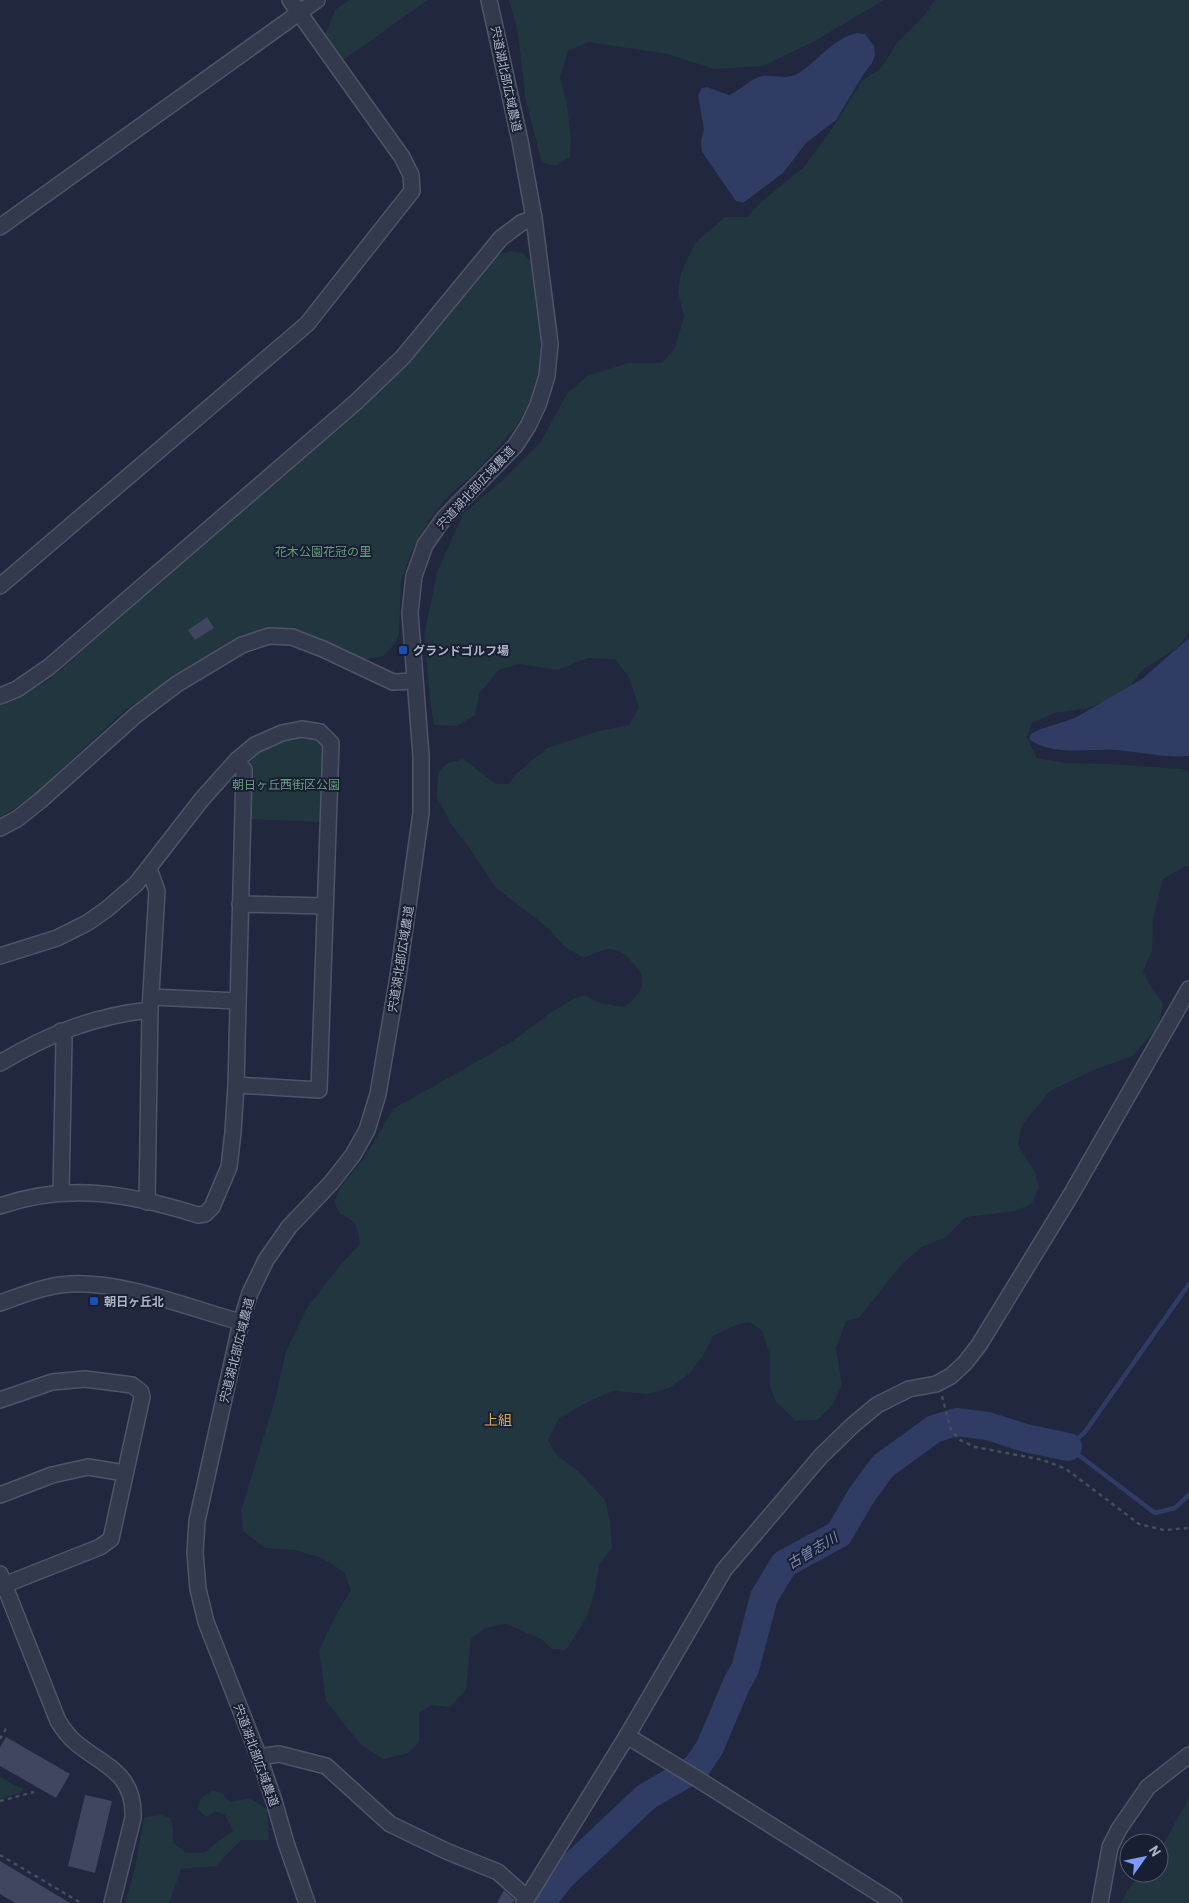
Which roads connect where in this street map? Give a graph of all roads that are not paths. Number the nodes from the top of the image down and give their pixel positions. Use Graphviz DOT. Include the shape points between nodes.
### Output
graph roads {
  1 [pos="290,0"];
  2 [pos="318,0"];
  3 [pos="489,0"];
  4 [pos="299,13"];
  5 [pos="534,218"];
  6 [pos="0,227"];
  7 [pos="0,586"];
  8 [pos="414,681"];
  9 [pos="0,696"];
  10 [pos="237,760"];
  11 [pos="0,828"];
  12 [pos="149,869"];
  13 [pos="240,904"];
  14 [pos="325,906"];
  15 [pos="0,956"];
  16 [pos="1189,989"];
  17 [pos="238,1001"];
  18 [pos="151,1004"];
  19 [pos="61,1031"];
  20 [pos="0,1064"];
  21 [pos="236,1086"];
  22 [pos="61,1193"];
  23 [pos="147,1202"];
  24 [pos="0,1206"];
  25 [pos="0,1303"];
  26 [pos="241,1322"];
  27 [pos="0,1400"];
  28 [pos="125,1472"];
  29 [pos="0,1495"];
  30 [pos="2,1579"];
  31 [pos="627,1736"];
  32 [pos="1189,1756"];
  33 [pos="259,1757"];
  34 [pos="526,1901"];
  35 [pos="112,1903"];
  36 [pos="307,1903"];
  37 [pos="894,1903"];
  38 [pos="1100,1903"];
  1 -- 4 [label="street"];
  2 -- 4 [label="street"];
  3 -- 5 [label="street, 宍道湖北部広域農道"];
  4 -- 6 [label="street"];
  4 -- 7 [label="street" via="402,157 410,175 412,191 307,324"];
  5 -- 8 [label="street, 宍道湖北部広域農道" via="550,344 546,376 538,405 515,446 444,518 425,545 414,576 410,613"];
  5 -- 9 [label="street" via="501,238 403,357 356,402 49,667 17,689"];
  8 -- 11 [label="street" via="393,682 292,637 269,636 242,645 170,689 41,800"];
  8 -- 26 [label="street, 宍道湖北部広域農道" via="421,756 421,814 378,1094 367,1130 353,1155 289,1227 266,1260"];
  10 -- 12 [label="street" via="202,799"];
  10 -- 13 [label="street" via="244,770"];
  10 -- 14 [label="street" via="255,745 282,733 302,729 320,732 331,743"];
  12 -- 15 [label="street" via="136,884 88,923 57,938"];
  12 -- 18 [label="street" via="157,891"];
  13 -- 14 [label="street"];
  13 -- 17 [label="street"];
  14 -- 21 [label="street" via="319,1090"];
  16 -- 31 [label="street" via="1077,1184 979,1345 950,1376 877,1405 821,1456 724,1570"];
  17 -- 18 [label="street"];
  17 -- 21 [label="street"];
  18 -- 19 [label="street"];
  18 -- 23 [label="street"];
  19 -- 20 [label="street"];
  19 -- 22 [label="street" via="64,1040"];
  21 -- 23 [label="street" via="229,1167 209,1212 198,1215"];
  22 -- 23 [label="street" via="118,1194"];
  22 -- 24 [label="street"];
  25 -- 26 [label="street" via="68,1284 100,1285"];
  26 -- 33 [label="street, 宍道湖北部広域農道" via="200,1504 195,1553 198,1589 206,1622"];
  27 -- 28 [label="street" via="52,1382 85,1379 132,1385 142,1397"];
  28 -- 29 [label="street" via="88,1467 52,1475"];
  28 -- 30 [label="street" via="113,1533 107,1543"];
  30 -- 35 [label="street" via="58,1721 73,1741 119,1774 131,1796 133,1818"];
  31 -- 34 [label="street"];
  31 -- 37 [label="street"];
  32 -- 38 [label="street" via="1148,1788 1119,1829 1110,1847"];
  33 -- 34 [label="street" via="279,1754 326,1766 390,1824 446,1852 498,1872"];
  33 -- 36 [label="street, 宍道湖北部広域農道"];
}
